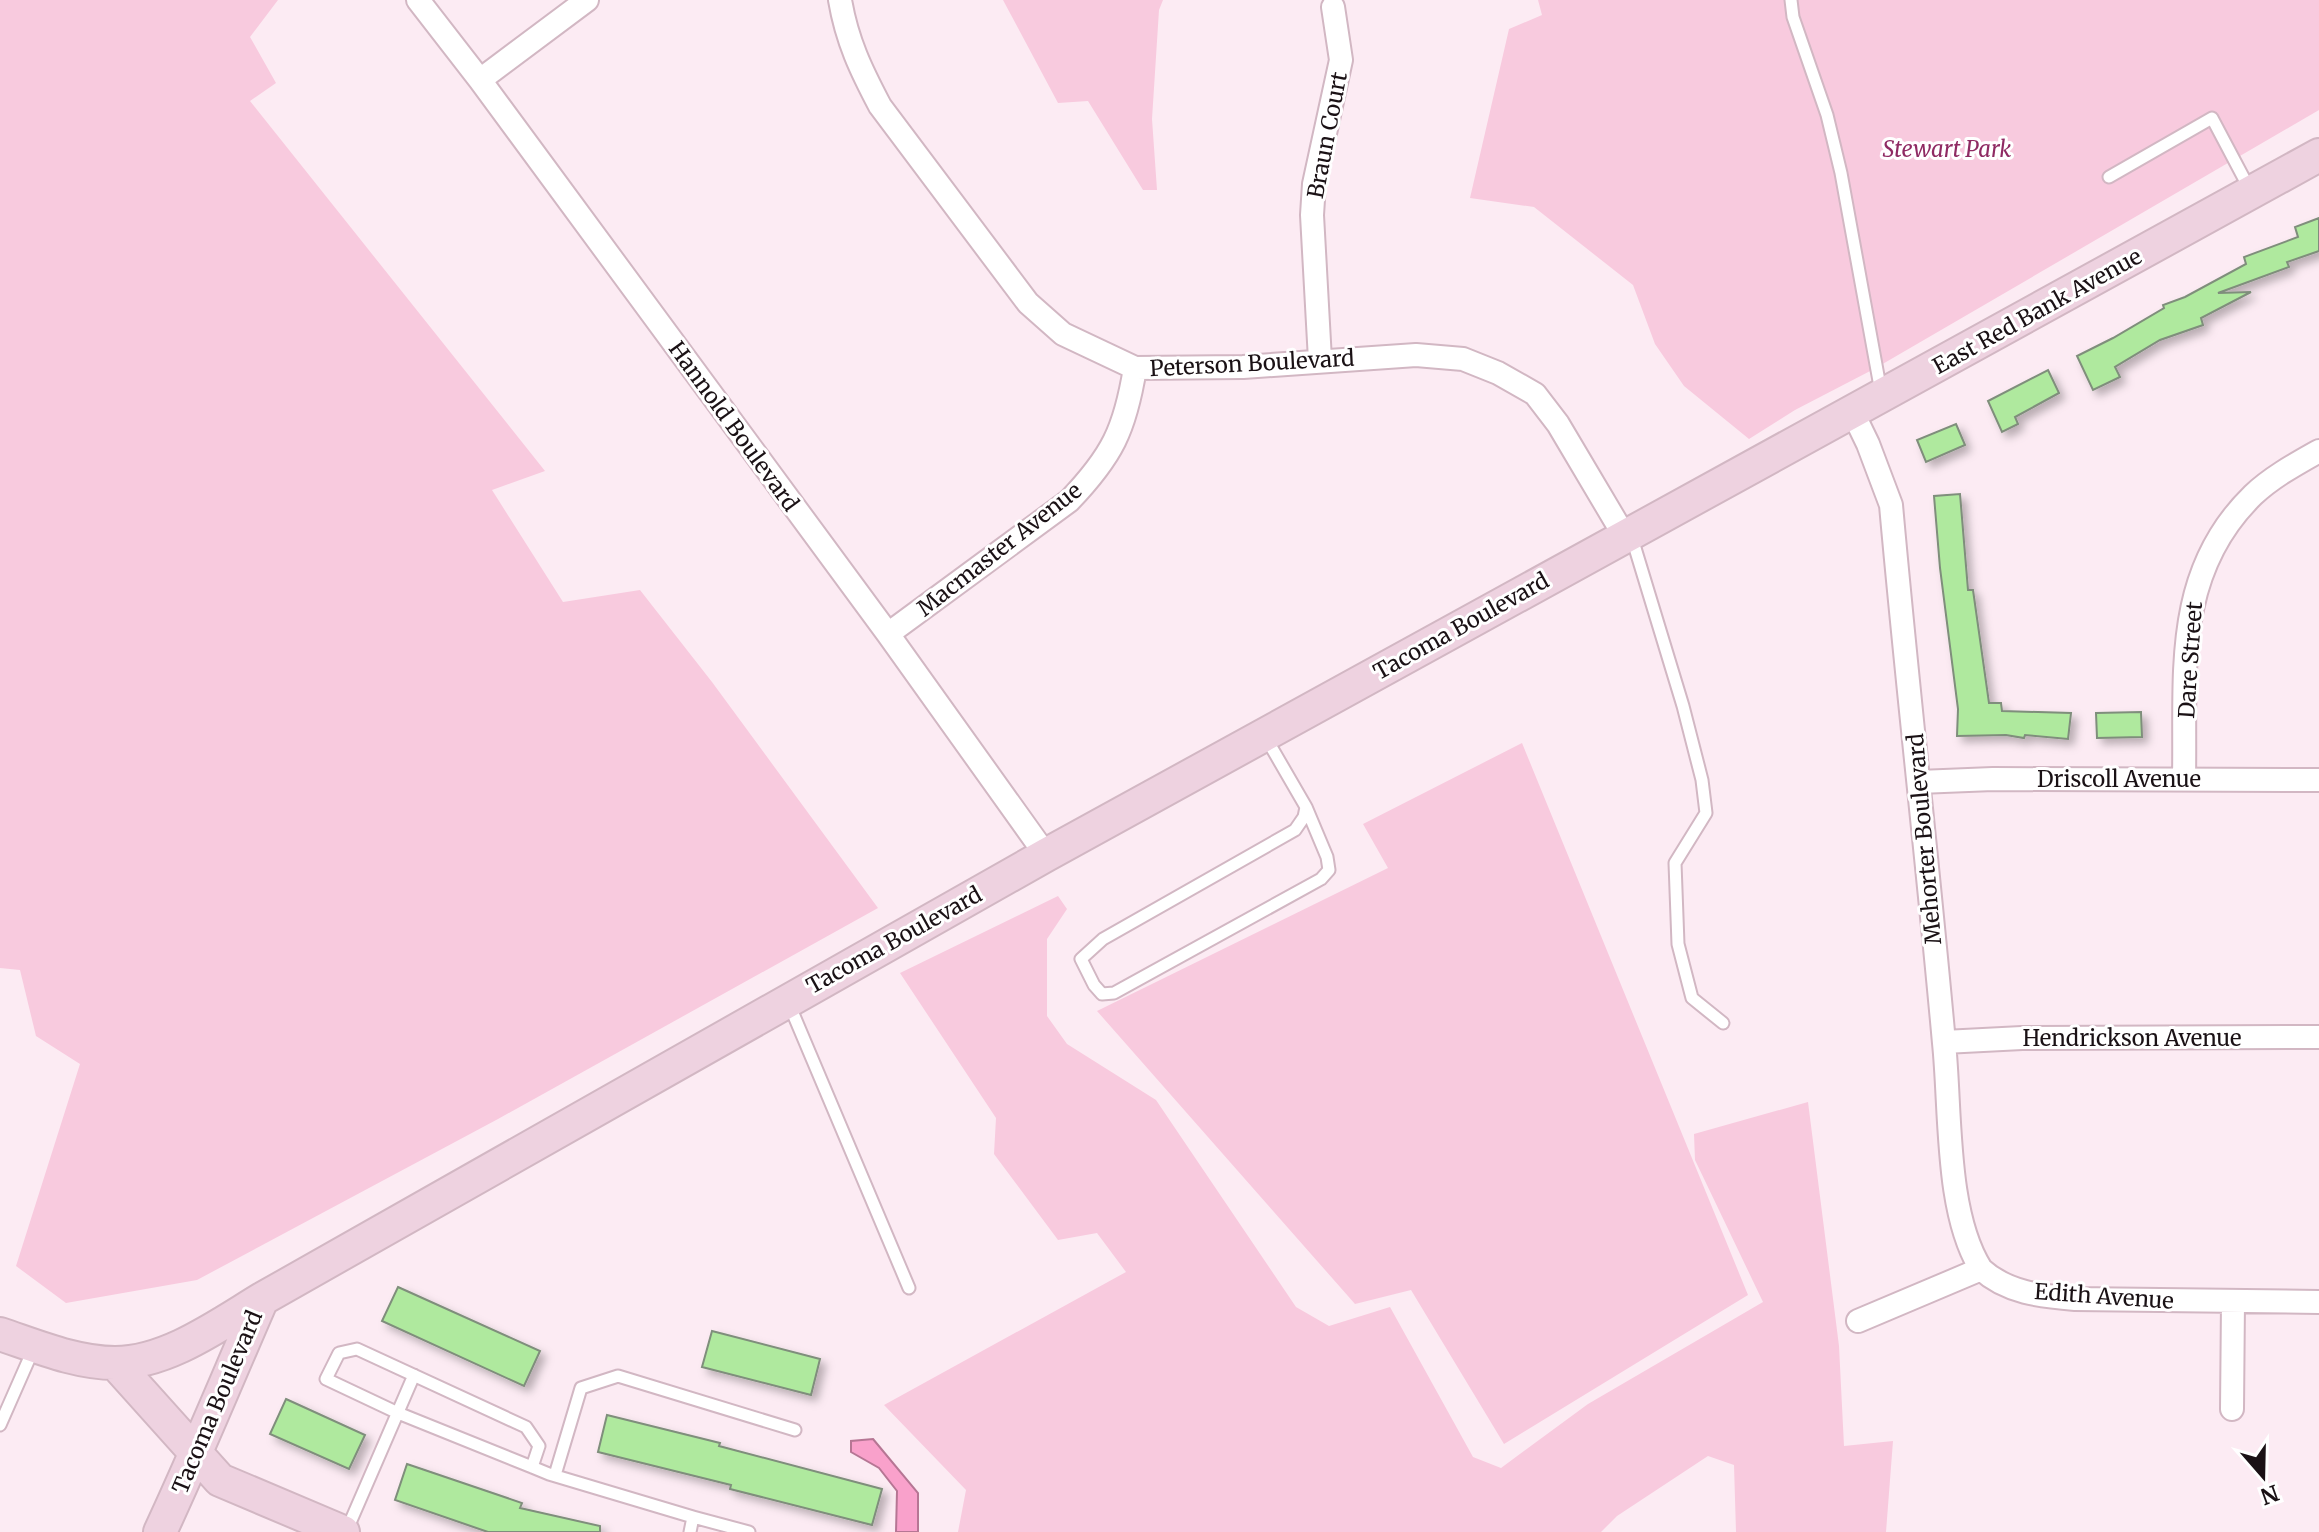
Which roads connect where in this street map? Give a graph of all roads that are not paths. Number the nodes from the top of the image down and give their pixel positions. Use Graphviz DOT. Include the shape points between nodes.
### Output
graph roads {
  1 [pos="418,0"];
  2 [pos="587,0"];
  3 [pos="840,0"];
  4 [pos="1791,0"];
  5 [pos="1333,7"];
  6 [pos="480,80"];
  7 [pos="2319,155"];
  8 [pos="2109,177"];
  9 [pos="2251,192"];
  10 [pos="1320,360"];
  11 [pos="1135,368"];
  12 [pos="1882,396"];
  13 [pos="1853,413"];
  14 [pos="2319,451"];
  15 [pos="1754,467"];
  16 [pos="1628,535"];
  17 [pos="888,634"];
  18 [pos="1264,734"];
  19 [pos="2184,778"];
  20 [pos="2319,780"];
  21 [pos="1919,782"];
  22 [pos="1306,807"];
  23 [pos="1046,855"];
  24 [pos="787,1000"];
  25 [pos="1723,1023"];
  26 [pos="2319,1037"];
  27 [pos="1944,1042"];
  28 [pos="1981,1269"];
  29 [pos="909,1288"];
  30 [pos="262,1299"];
  31 [pos="2233,1302"];
  32 [pos="2319,1302"];
  33 [pos="1858,1321"];
  34 [pos="0,1334"];
  35 [pos="35,1346"];
  36 [pos="115,1363"];
  37 [pos="414,1375"];
  38 [pos="2232,1409"];
  39 [pos="3,1410"];
  40 [pos="398,1413"];
  41 [pos="0,1425"];
  42 [pos="795,1430"];
  43 [pos="198,1453"];
  44 [pos="532,1467"];
  45 [pos="555,1475"];
  46 [pos="693,1517"];
  47 [pos="160,1532"];
  48 [pos="344,1532"];
  49 [pos="690,1532"];
  50 [pos="749,1532"];
  1 -- 6 [label="street, Hannold Boulevard"];
  2 -- 6 [label="street"];
  3 -- 11 [label="street, Peterson Boulevard" via="845,33 880,106 1028,303 1063,334"];
  4 -- 12 [label="lane" via="1841,173"];
  5 -- 10 [label="street, Braun Court" via="1341,60 1312,215"];
  6 -- 17 [label="street, Hannold Boulevard"];
  7 -- 9 [label="street, East Red Bank Avenue"];
  8 -- 9 [label="lane" via="2212,118"];
  9 -- 12 [label="street, East Red Bank Avenue"];
  10 -- 11 [label="street, Peterson Boulevard" via="1228,368"];
  10 -- 16 [label="street, Peterson Boulevard" via="1416,355 1463,359 1535,394"];
  11 -- 17 [label="street, Macmaster Avenue" via="1122,427 1092,477 1069,501"];
  12 -- 13 [label="street, East Red Bank Avenue"];
  13 -- 15 [label="street, East Red Bank Avenue"];
  13 -- 21 [label="street, Mehorter Boulevard" via="1891,505"];
  14 -- 19 [label="street, Dare Street" via="2254,494 2223,530 2204,565 2187,640"];
  15 -- 16 [label="street, Tacoma Boulevard"];
  16 -- 18 [label="street, Tacoma Boulevard"];
  16 -- 25 [label="lane" via="1702,780 1706,813 1675,863 1678,944 1692,998"];
  17 -- 23 [label="street, Hannold Boulevard"];
  18 -- 22 [label="lane"];
  18 -- 23 [label="street, Tacoma Boulevard"];
  19 -- 20 [label="street, Driscoll Avenue"];
  19 -- 21 [label="street, Driscoll Avenue"];
  21 -- 27 [label="street, Mehorter Boulevard"];
  22 -- 22 [label="lane" via="1295,830 1089,949 1081,959 1094,985 1102,994 1114,993 1321,879 1329,870 1327,857"];
  23 -- 24 [label="street, Tacoma Boulevard"];
  24 -- 29 [label="lane"];
  24 -- 30 [label="street, Tacoma Boulevard"];
  26 -- 27 [label="street, Hendrickson Avenue"];
  27 -- 28 [label="street, Mehorter Boulevard" via="1955,1179 1966,1240"];
  28 -- 31 [label="street, Edith Avenue" via="1995,1282 2037,1296"];
  28 -- 33 [label="street"];
  30 -- 36 [label="street" via="184,1343 149,1358"];
  30 -- 43 [label="street, Tacoma Boulevard"];
  31 -- 32 [label="street, Edith Avenue"];
  31 -- 38 [label="street"];
  34 -- 35 [label="street"];
  35 -- 36 [label="street"];
  35 -- 39 [label="lane"];
  36 -- 43 [label="street"];
  37 -- 40 [label="lane"];
  37 -- 40 [label="lane" via="357,1349 339,1353 326,1379"];
  37 -- 44 [label="lane" via="526,1427 539,1446"];
  39 -- 41 [label="lane"];
  40 -- 44 [label="lane"];
  40 -- 48 [label="lane"];
  42 -- 45 [label="lane" via="618,1376 581,1388"];
  43 -- 47 [label="street, Tacoma Boulevard"];
  43 -- 48 [label="street" via="220,1480"];
  44 -- 45 [label="lane"];
  45 -- 46 [label="lane"];
  46 -- 49 [label="lane"];
  46 -- 50 [label="lane"];
}
